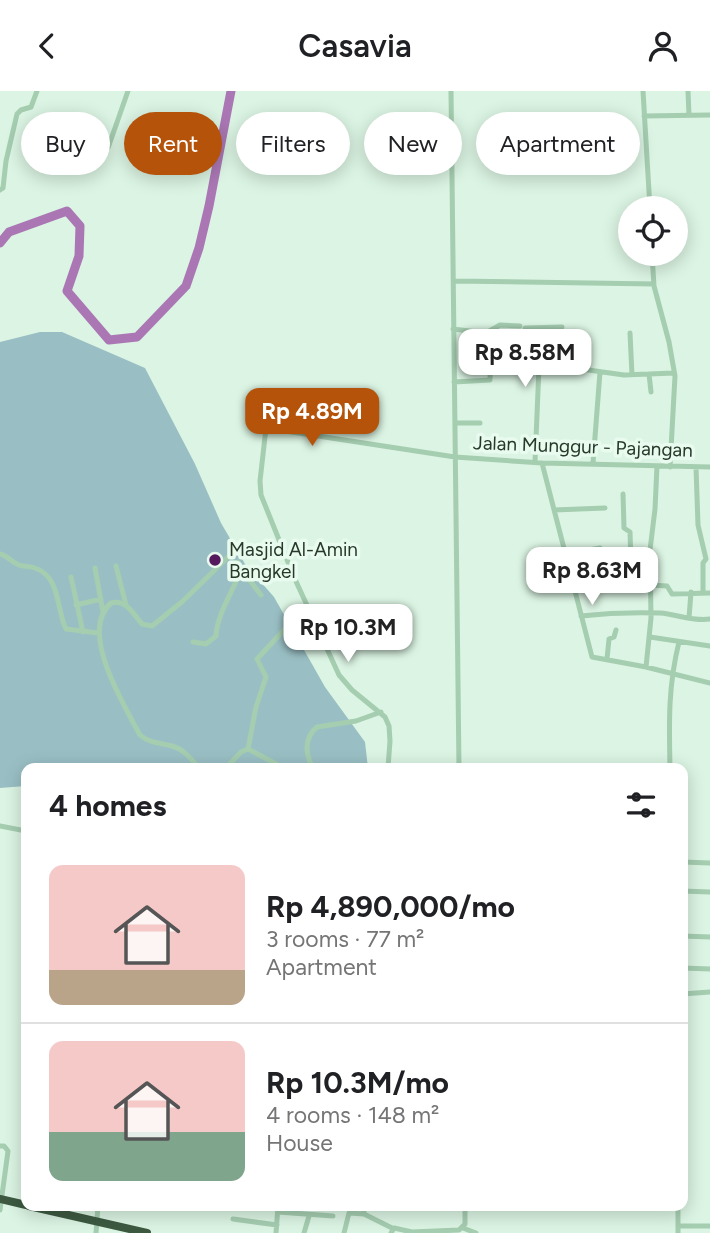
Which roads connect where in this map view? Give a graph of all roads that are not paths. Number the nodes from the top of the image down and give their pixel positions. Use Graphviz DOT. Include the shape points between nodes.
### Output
graph roads {
  1 [pos="37,91"];
  2 [pos="128,91"];
  3 [pos="451,91"];
  4 [pos="643,91"];
  5 [pos="688,91"];
  6 [pos="689,115"];
  7 [pos="710,115"];
  8 [pos="644,116"];
  9 [pos="110,142"];
  10 [pos="0,190"];
  11 [pos="649,196"];
  12 [pos="653,266"];
  13 [pos="453,281"];
  14 [pos="654,284"];
  15 [pos="562,327"];
  16 [pos="538,328"];
  17 [pos="453,329"];
  18 [pos="491,331"];
  19 [pos="630,333"];
  20 [pos="537,366"];
  21 [pos="490,369"];
  22 [pos="600,372"];
  23 [pos="674,373"];
  24 [pos="649,374"];
  25 [pos="632,375"];
  26 [pos="454,382"];
  27 [pos="651,392"];
  28 [pos="454,423"];
  29 [pos="480,423"];
  30 [pos="455,457"];
  31 [pos="538,462"];
  32 [pos="593,463"];
  33 [pos="657,466"];
  34 [pos="670,467"];
  35 [pos="696,467"];
  36 [pos="710,467"];
  37 [pos="623,494"];
  38 [pos="605,508"];
  39 [pos="554,510"];
  40 [pos="600,548"];
  41 [pos="283,551"];
  42 [pos="0,554"];
  43 [pos="565,554"];
  44 [pos="238,562"];
  45 [pos="631,562"];
  46 [pos="619,563"];
  47 [pos="650,563"];
  48 [pos="116,566"];
  49 [pos="95,568"];
  50 [pos="241,569"];
  51 [pos="72,577"];
  52 [pos="598,583"];
  53 [pos="650,585"];
  54 [pos="574,587"];
  55 [pos="691,592"];
  56 [pos="707,593"];
  57 [pos="261,594"];
  58 [pos="101,599"];
  59 [pos="76,605"];
  60 [pos="126,605"];
  61 [pos="308,606"];
  62 [pos="103,612"];
  63 [pos="652,613"];
  64 [pos="581,616"];
  65 [pos="689,618"];
  66 [pos="710,619"];
  67 [pos="284,625"];
  68 [pos="617,630"];
  69 [pos="83,632"];
  70 [pos="97,633"];
  71 [pos="650,637"];
  72 [pos="193,642"];
  73 [pos="679,642"];
  74 [pos="710,646"];
  75 [pos="607,659"];
  76 [pos="646,667"];
  77 [pos="671,673"];
  78 [pos="710,683"];
  79 [pos="381,712"];
  80 [pos="248,749"];
  81 [pos="195,763"];
  82 [pos="231,763"];
  83 [pos="274,763"];
  84 [pos="311,763"];
  85 [pos="388,763"];
  86 [pos="459,763"];
  87 [pos="670,763"];
  88 [pos="0,825"];
  89 [pos="21,830"];
  90 [pos="688,862"];
  91 [pos="710,863"];
  92 [pos="688,891"];
  93 [pos="710,892"];
  94 [pos="688,936"];
  95 [pos="710,937"];
  96 [pos="688,968"];
  97 [pos="710,969"];
  98 [pos="710,992"];
  99 [pos="688,994"];
  100 [pos="0,1146"];
  101 [pos="1,1199"];
  102 [pos="21,1204"];
  103 [pos="0,1210"];
  104 [pos="53,1211"];
  105 [pos="98,1211"];
  106 [pos="278,1211"];
  107 [pos="287,1211"];
  108 [pos="465,1211"];
  109 [pos="678,1211"];
  110 [pos="364,1214"];
  111 [pos="309,1216"];
  112 [pos="333,1216"];
  113 [pos="233,1219"];
  114 [pos="97,1221"];
  115 [pos="277,1226"];
  116 [pos="678,1226"];
  117 [pos="710,1226"];
  118 [pos="463,1228"];
  119 [pos="391,1231"];
  120 [pos="447,1231"];
  121 [pos="96,1233"];
  122 [pos="146,1233"];
  123 [pos="276,1233"];
  124 [pos="304,1233"];
  125 [pos="344,1233"];
  126 [pos="476,1233"];
  127 [pos="678,1233"];
  1 -- 10 [label="street" via="32,107 17,114"];
  2 -- 9 [label="street"];
  3 -- 13 [label="street"];
  4 -- 8 [label="street"];
  5 -- 6 [label="street"];
  6 -- 7 [label="street"];
  6 -- 8 [label="street"];
  8 -- 11 [label="street"];
  12 -- 14 [label="street"];
  13 -- 14 [label="street"];
  13 -- 17 [label="street"];
  14 -- 23 [label="street"];
  15 -- 16 [label="street"];
  16 -- 18 [label="street" via="500,325"];
  16 -- 20 [label="street"];
  17 -- 18 [label="street"];
  17 -- 26 [label="street"];
  18 -- 21 [label="street"];
  19 -- 25 [label="street"];
  20 -- 21 [label="street"];
  20 -- 22 [label="street"];
  20 -- 31 [label="street"];
  21 -- 26 [label="street" via="490,380"];
  22 -- 25 [label="street"];
  22 -- 32 [label="street"];
  23 -- 24 [label="street"];
  23 -- 34 [label="street"];
  24 -- 25 [label="street"];
  24 -- 27 [label="street"];
  26 -- 28 [label="street"];
  28 -- 29 [label="street"];
  28 -- 30 [label="street"];
  30 -- 31 [label="street, Jalan Munggur - Pajangan"];
  30 -- 41 [label="street, Jalan Munggur - Pajangan" via="266,428 260,489"];
  30 -- 86 [label="street"];
  31 -- 32 [label="street, Jalan Munggur - Pajangan"];
  31 -- 39 [label="street"];
  32 -- 33 [label="street, Jalan Munggur - Pajangan"];
  33 -- 34 [label="street, Jalan Munggur - Pajangan"];
  33 -- 47 [label="street"];
  34 -- 35 [label="street, Jalan Munggur - Pajangan"];
  35 -- 36 [label="street, Jalan Munggur - Pajangan"];
  35 -- 56 [label="street"];
  37 -- 45 [label="street"];
  38 -- 39 [label="street"];
  39 -- 43 [label="street"];
  40 -- 43 [label="street"];
  41 -- 60 [label="street" via="233,552 152,626 142,624"];
  41 -- 61 [label="street"];
  42 -- 69 [label="street" via="18,565 39,569 56,589 65,628"];
  43 -- 54 [label="street"];
  44 -- 50 [label="street"];
  45 -- 46 [label="street"];
  45 -- 47 [label="street"];
  47 -- 53 [label="street"];
  48 -- 60 [label="street"];
  49 -- 58 [label="street"];
  50 -- 57 [label="street"];
  50 -- 72 [label="street" via="219,617 216,636 206,644"];
  51 -- 59 [label="street"];
  52 -- 54 [label="street"];
  53 -- 55 [label="street" via="667,586 672,594"];
  53 -- 63 [label="street"];
  54 -- 64 [label="street"];
  55 -- 56 [label="street"];
  55 -- 65 [label="street"];
  58 -- 59 [label="street"];
  58 -- 62 [label="street"];
  59 -- 69 [label="street"];
  60 -- 62 [label="street" via="115,601"];
  61 -- 67 [label="street"];
  61 -- 79 [label="street" via="339,675"];
  61 -- 80 [label="street" via="257,659 267,677"];
  62 -- 70 [label="street"];
  63 -- 64 [label="street"];
  63 -- 65 [label="street"];
  63 -- 71 [label="street"];
  64 -- 75 [label="street" via="592,657"];
  65 -- 66 [label="street"];
  68 -- 75 [label="street" via="609,639"];
  69 -- 70 [label="street"];
  70 -- 81 [label="street" via="140,734 179,749"];
  71 -- 73 [label="street"];
  71 -- 76 [label="street"];
  73 -- 74 [label="street"];
  73 -- 77 [label="street"];
  75 -- 76 [label="street"];
  76 -- 77 [label="street"];
  77 -- 78 [label="street"];
  77 -- 87 [label="street"];
  79 -- 84 [label="street" via="317,727 309,739"];
  79 -- 85 [label="street" via="389,726"];
  80 -- 82 [label="street"];
  80 -- 83 [label="street"];
  88 -- 89 [label="street"];
  90 -- 91 [label="street"];
  92 -- 93 [label="street"];
  94 -- 95 [label="street"];
  96 -- 97 [label="street"];
  98 -- 99 [label="street"];
  100 -- 101 [label="street" via="8,1151"];
  101 -- 102 [label="highway"];
  101 -- 103 [label="street"];
  104 -- 114 [label="highway"];
  105 -- 114 [label="street"];
  106 -- 115 [label="street"];
  107 -- 111 [label="street"];
  108 -- 118 [label="street"];
  109 -- 116 [label="street"];
  110 -- 119 [label="street"];
  110 -- 125 [label="street" via="349,1213"];
  111 -- 112 [label="street"];
  111 -- 124 [label="street"];
  113 -- 115 [label="street"];
  114 -- 121 [label="street"];
  114 -- 122 [label="highway"];
  115 -- 123 [label="street"];
  116 -- 117 [label="street"];
  116 -- 127 [label="street"];
  118 -- 120 [label="street"];
  118 -- 126 [label="street"];
  119 -- 120 [label="street"];
}
